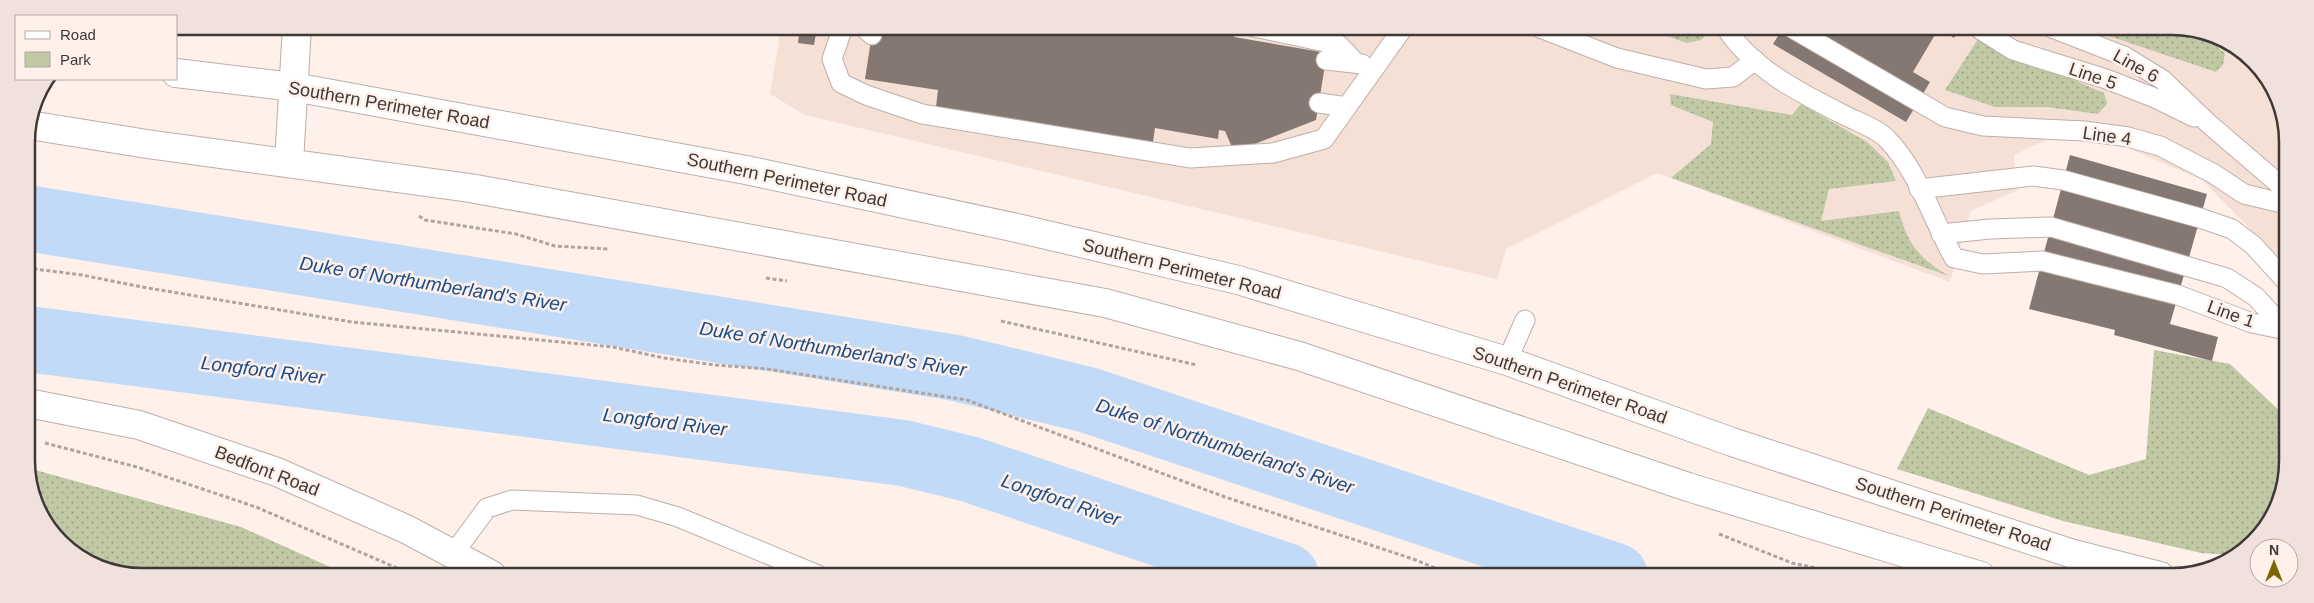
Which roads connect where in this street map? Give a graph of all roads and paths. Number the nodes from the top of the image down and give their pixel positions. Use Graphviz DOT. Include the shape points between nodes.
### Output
graph roads {
  1 [pos="297,35"];
  2 [pos="840,35"];
  3 [pos="1289,35"];
  4 [pos="1398,35"];
  5 [pos="1558,35"];
  6 [pos="1731,35"];
  7 [pos="1804,35"];
  8 [pos="1989,35"];
  9 [pos="2070,35"];
  10 [pos="1326,60"];
  11 [pos="1755,60"];
  12 [pos="1356,63"];
  13 [pos="1377,65"];
  14 [pos="178,73"];
  15 [pos="294,87"];
  16 [pos="1319,102"];
  17 [pos="1347,107"];
  18 [pos="2209,124"];
  19 [pos="36,126"];
  20 [pos="289,162"];
  21 [pos="2279,184"];
  22 [pos="1919,189"];
  23 [pos="2279,202"];
  24 [pos="412,211"];
  25 [pos="1941,234"];
  26 [pos="616,250"];
  27 [pos="35,269"];
  28 [pos="2279,273"];
  29 [pos="761,276"];
  30 [pos="794,281"];
  31 [pos="995,319"];
  32 [pos="1525,320"];
  33 [pos="2279,322"];
  34 [pos="2279,329"];
  35 [pos="1507,361"];
  36 [pos="1205,367"];
  37 [pos="35,404"];
  38 [pos="37,441"];
  39 [pos="1710,530"];
  40 [pos="453,554"];
  41 [pos="397,568"];
  42 [pos="479,568"];
  43 [pos="801,568"];
  44 [pos="1435,568"];
  45 [pos="1819,568"];
  46 [pos="1955,568"];
  47 [pos="2129,568"];
  1 -- 15 [label="street"];
  2 -- 17 [label="lane" via="832,59 841,83 922,114 1190,158 1273,153 1324,139"];
  3 -- 12 [label="lane" via="1339,45"];
  4 -- 13 [label="lane"];
  5 -- 11 [label="lane" via="1617,58 1706,79 1733,77"];
  6 -- 11 [label="lane, Line 1"];
  7 -- 23 [label="lane, Line 4" via="1945,117 1983,126 2084,132 2152,143 2214,174 2244,194"];
  8 -- 18 [label="lane, Line 5" via="2013,50 2106,79"];
  9 -- 18 [label="lane, Line 6" via="2124,56 2163,80"];
  10 -- 12 [label="lane"];
  11 -- 22 [label="lane, Line 1" via="1802,94 1886,137 1909,165"];
  12 -- 13 [label="lane"];
  13 -- 17 [label="lane"];
  14 -- 15 [label="street, Southern Perimeter Road"];
  15 -- 20 [label="street"];
  15 -- 35 [label="street, Southern Perimeter Road" via="746,170 1017,228 1238,280"];
  16 -- 17 [label="lane"];
  18 -- 21 [label="lane"];
  19 -- 20 [label="street"];
  20 -- 46 [label="street" via="470,188 1105,303 1299,356 1688,488"];
  22 -- 25 [label="lane, Line 1"];
  22 -- 28 [label="lane" via="2033,176 2063,180 2232,229 2253,245"];
  24 -- 26 [label="path" via="424,220 516,234 555,246"];
  25 -- 33 [label="lane" via="2051,227 2227,278 2256,297"];
  25 -- 34 [label="lane, Line 1" via="1954,258 1983,264 2042,261 2178,295 2252,323"];
  27 -- 44 [label="path" via="352,322 613,347 664,358 767,369 967,400 1225,497"];
  29 -- 30 [label="path" via="776,281"];
  31 -- 36 [label="path"];
  32 -- 35 [label="lane"];
  35 -- 47 [label="street, Southern Perimeter Road" via="1732,442 2070,553"];
  37 -- 40 [label="street, Bedfont Road" via="140,425 277,472 406,529"];
  38 -- 41 [label="path" via="137,467 256,507"];
  39 -- 45 [label="path" via="1792,562"];
  40 -- 42 [label="street, Bedfont Road"];
  40 -- 43 [label="lane" via="487,508 512,500 637,505 678,517"];
}
